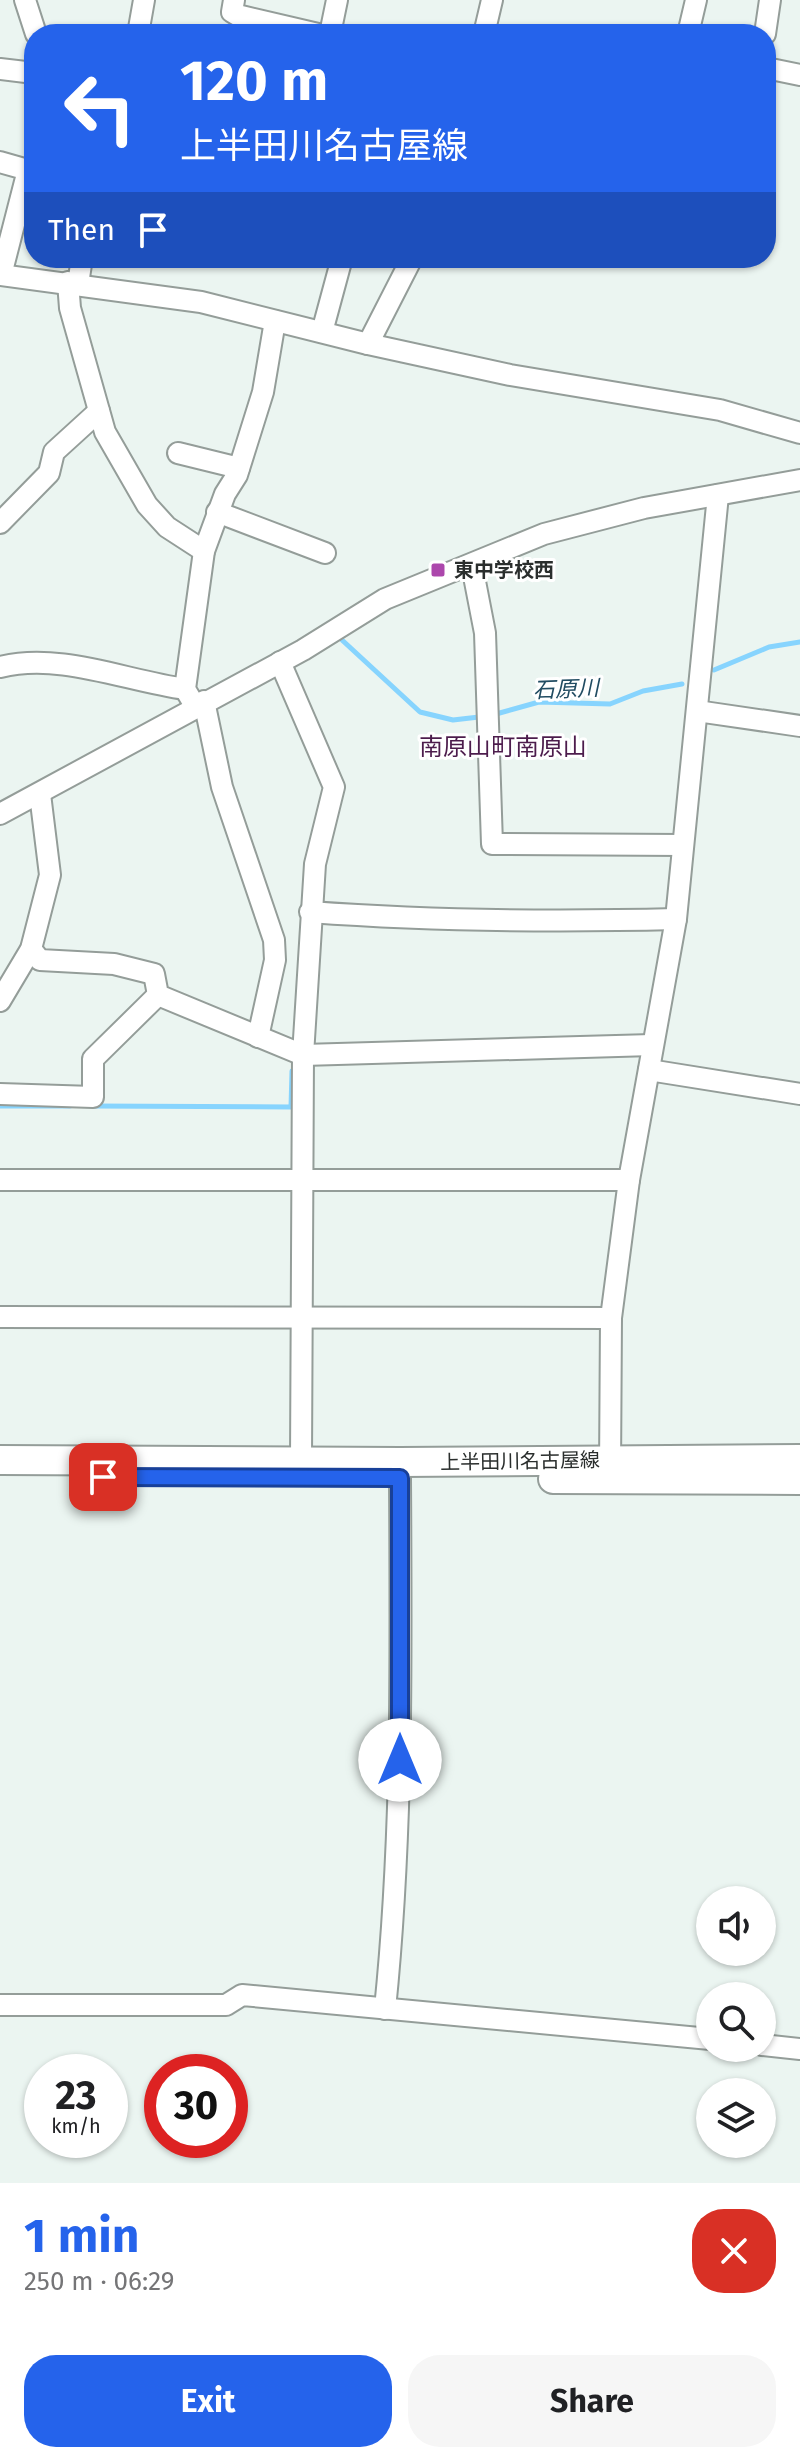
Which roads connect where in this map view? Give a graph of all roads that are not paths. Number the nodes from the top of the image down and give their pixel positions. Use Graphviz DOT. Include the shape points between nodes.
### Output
graph roads {
  1 [pos="25,0"];
  2 [pos="144,0"];
  3 [pos="234,0"];
  4 [pos="337,0"];
  5 [pos="492,0"];
  6 [pos="696,0"];
  7 [pos="770,0"];
  8 [pos="33,24"];
  9 [pos="140,24"];
  10 [pos="275,24"];
  11 [pos="332,24"];
  12 [pos="486,24"];
  13 [pos="690,24"];
  14 [pos="766,24"];
  15 [pos="0,69"];
  16 [pos="776,70"];
  17 [pos="24,72"];
  18 [pos="800,75"];
  19 [pos="0,162"];
  20 [pos="24,169"];
  21 [pos="24,186"];
  22 [pos="78,268"];
  23 [pos="339,268"];
  24 [pos="407,268"];
  25 [pos="1,275"];
  26 [pos="73,283"];
  27 [pos="275,321"];
  28 [pos="322,332"];
  29 [pos="368,344"];
  30 [pos="99,411"];
  31 [pos="800,433"];
  32 [pos="178,453"];
  33 [pos="239,468"];
  34 [pos="800,480"];
  35 [pos="718,495"];
  36 [pos="217,512"];
  37 [pos="0,523"];
  38 [pos="204,551"];
  39 [pos="325,553"];
  40 [pos="472,566"];
  41 [pos="280,662"];
  42 [pos="0,667"];
  43 [pos="195,698"];
  44 [pos="697,711"];
  45 [pos="800,726"];
  46 [pos="40,794"];
  47 [pos="0,814"];
  48 [pos="683,845"];
  49 [pos="310,912"];
  50 [pos="676,919"];
  51 [pos="31,949"];
  52 [pos="158,995"];
  53 [pos="0,1001"];
  54 [pos="258,1037"];
  55 [pos="652,1045"];
  56 [pos="303,1055"];
  57 [pos="649,1070"];
  58 [pos="0,1094"];
  59 [pos="800,1094"];
  60 [pos="0,1180"];
  61 [pos="302,1180"];
  62 [pos="629,1180"];
  63 [pos="0,1317"];
  64 [pos="300,1318"];
  65 [pos="611,1318"];
  66 [pos="800,1459"];
  67 [pos="0,1460"];
  68 [pos="301,1460"];
  69 [pos="610,1469"];
  70 [pos="0,1476"];
  71 [pos="400,1478"];
  72 [pos="800,1480"];
  73 [pos="0,2005"];
  74 [pos="385,2009"];
  75 [pos="696,2038"];
  76 [pos="776,2046"];
  77 [pos="800,2049"];
  1 -- 8 [label="street"];
  2 -- 9 [label="street"];
  3 -- 10 [label="street" via="232,12 237,15"];
  4 -- 11 [label="street"];
  5 -- 12 [label="street"];
  6 -- 13 [label="street"];
  7 -- 14 [label="street"];
  15 -- 17 [label="street"];
  16 -- 18 [label="street"];
  19 -- 20 [label="street"];
  21 -- 25 [label="street"];
  22 -- 26 [label="street"];
  23 -- 28 [label="street"];
  24 -- 29 [label="street"];
  25 -- 26 [label="street"];
  26 -- 27 [label="street" via="201,302"];
  26 -- 30 [label="street" via="70,308"];
  27 -- 28 [label="street"];
  27 -- 33 [label="street" via="263,392"];
  28 -- 29 [label="street"];
  29 -- 31 [label="street" via="510,375 720,410"];
  30 -- 37 [label="street" via="54,452 49,473"];
  30 -- 38 [label="street" via="138,494 167,527"];
  32 -- 33 [label="street"];
  33 -- 36 [label="street"];
  34 -- 35 [label="street"];
  35 -- 40 [label="street" via="544,534"];
  35 -- 44 [label="street"];
  36 -- 38 [label="street"];
  36 -- 39 [label="street"];
  38 -- 43 [label="street"];
  40 -- 41 [label="street" via="385,599"];
  40 -- 48 [label="street" via="485,633 492,844"];
  41 -- 43 [label="street"];
  41 -- 49 [label="street" via="334,787 315,864"];
  42 -- 43 [label="street" via="61,664"];
  43 -- 46 [label="street" via="180,718"];
  43 -- 54 [label="street" via="274,940 275,960"];
  44 -- 45 [label="street"];
  44 -- 48 [label="street"];
  46 -- 47 [label="street"];
  46 -- 51 [label="street" via="50,875"];
  48 -- 50 [label="street"];
  49 -- 50 [label="street" via="551,922"];
  49 -- 56 [label="street"];
  50 -- 55 [label="street"];
  51 -- 52 [label="street" via="40,960 114,964 154,974"];
  51 -- 53 [label="street"];
  52 -- 54 [label="street"];
  52 -- 58 [label="street" via="93,1059 93,1097"];
  54 -- 56 [label="street"];
  55 -- 56 [label="street"];
  55 -- 57 [label="street"];
  56 -- 61 [label="street"];
  57 -- 59 [label="street"];
  57 -- 62 [label="street"];
  60 -- 61 [label="street"];
  61 -- 62 [label="street"];
  61 -- 64 [label="street"];
  62 -- 65 [label="street"];
  63 -- 64 [label="street"];
  64 -- 65 [label="street"];
  64 -- 68 [label="street"];
  65 -- 69 [label="street"];
  66 -- 69 [label="main road, 上半田川名古屋線"];
  67 -- 68 [label="main road, 上半田川名古屋線"];
  68 -- 69 [label="main road, 上半田川名古屋線"];
  69 -- 71 [label="main road, 上半田川名古屋線"];
  69 -- 72 [label="main road, 上半田川名古屋線"];
  70 -- 71 [label="main road, 上半田川名古屋線"];
  71 -- 74 [label="street" via="400,1775"];
  73 -- 74 [label="street" via="226,2005 242,1995"];
  74 -- 75 [label="street"];
  76 -- 77 [label="street"];
}
